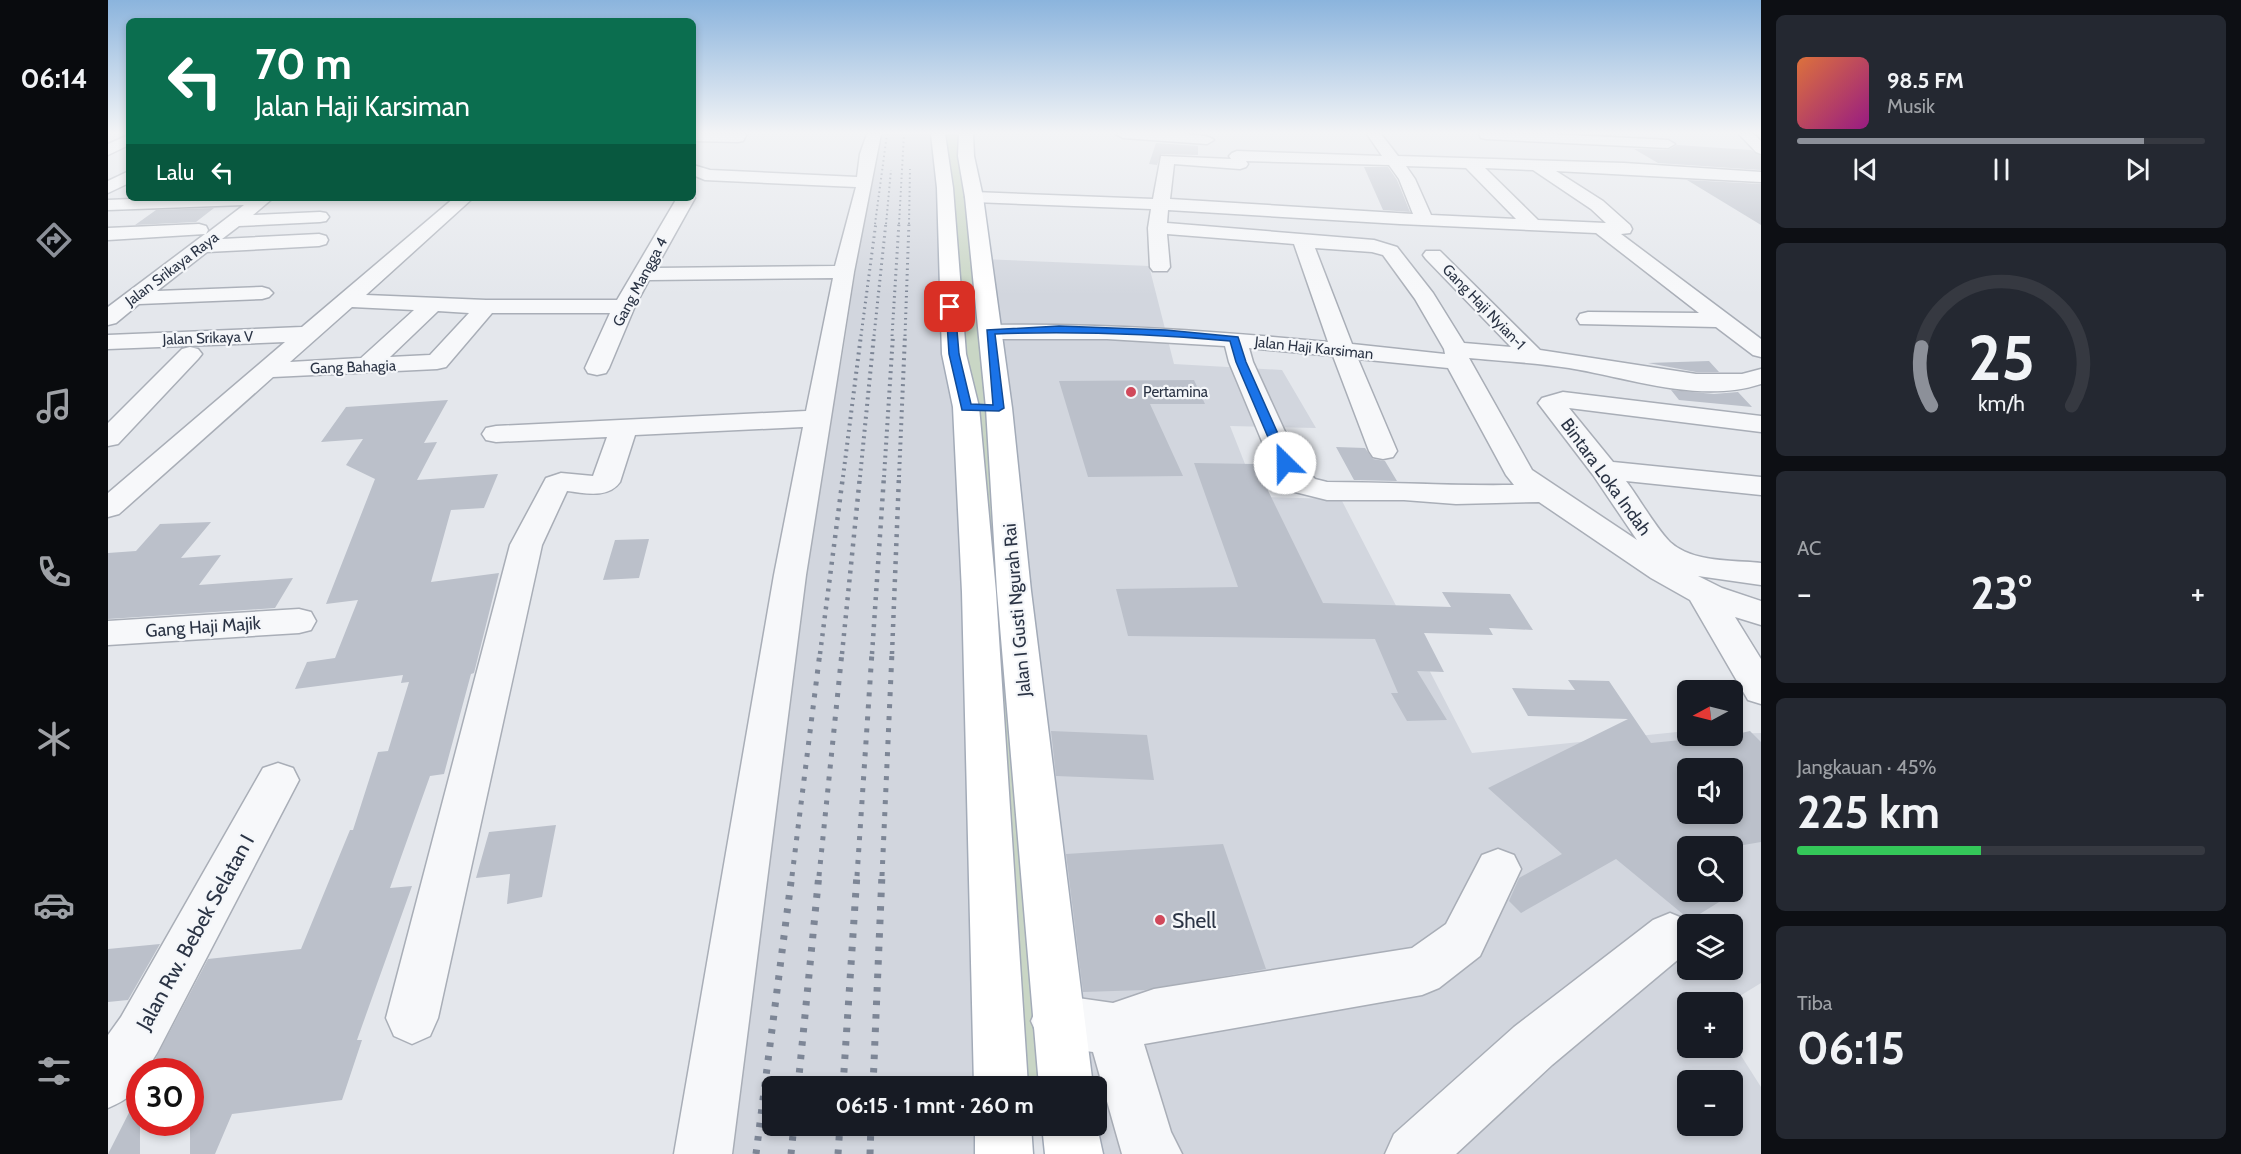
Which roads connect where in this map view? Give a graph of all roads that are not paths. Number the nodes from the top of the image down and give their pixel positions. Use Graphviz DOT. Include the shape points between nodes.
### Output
graph roads {
  1 [pos="864,188"];
  2 [pos="945,188"];
  3 [pos="972,188"];
  4 [pos="1163,188"];
  5 [pos="1411,188"];
  6 [pos="1495,188"];
  7 [pos="1571,188"];
  8 [pos="1256,193"];
  9 [pos="126,196"];
  10 [pos="108,197"];
  11 [pos="974,197"];
  12 [pos="205,201"];
  13 [pos="250,201"];
  14 [pos="251,201"];
  15 [pos="460,201"];
  16 [pos="684,201"];
  17 [pos="1160,204"];
  18 [pos="108,205"];
  19 [pos="1264,212"];
  20 [pos="320,217"];
  21 [pos="1424,220"];
  22 [pos="236,221"];
  23 [pos="1533,225"];
  24 [pos="1157,228"];
  25 [pos="1602,229"];
  26 [pos="108,234"];
  27 [pos="200,238"];
  28 [pos="318,240"];
  29 [pos="1304,242"];
  30 [pos="1433,255"];
  31 [pos="1160,267"];
  32 [pos="844,272"];
  33 [pos="642,274"];
  34 [pos="262,293"];
  35 [pos="133,298"];
  36 [pos="108,299"];
  37 [pos="345,300"];
  38 [pos="433,304"];
  39 [pos="624,306"];
  40 [pos="486,307"];
  41 [pos="108,318"];
  42 [pos="1588,319"];
  43 [pos="1721,320"];
  44 [pos="990,332"];
  45 [pos="308,334"];
  46 [pos="1234,339"];
  47 [pos="1761,350"];
  48 [pos="288,351"];
  49 [pos="1343,351"];
  50 [pos="190,354"];
  51 [pos="113,355"];
  52 [pos="1457,356"];
  53 [pos="1535,358"];
  54 [pos="367,366"];
  55 [pos="597,368"];
  56 [pos="268,370"];
  57 [pos="1761,376"];
  58 [pos="982,408"];
  59 [pos="818,418"];
  60 [pos="1761,424"];
  61 [pos="624,428"];
  62 [pos="496,434"];
  63 [pos="108,438"];
  64 [pos="1383,451"];
  65 [pos="1604,470"];
  66 [pos="1761,486"];
  67 [pos="1546,493"];
  68 [pos="108,508"];
  69 [pos="1761,574"];
  70 [pos="1703,593"];
  71 [pos="1761,613"];
  72 [pos="299,621"];
  73 [pos="108,633"];
  74 [pos="1761,690"];
  75 [pos="278,780"];
  76 [pos="1498,868"];
  77 [pos="1670,936"];
  78 [pos="412,1018"];
  79 [pos="1058,1021"];
  80 [pos="1113,1029"];
  81 [pos="1001,1076"];
  82 [pos="1065,1076"];
  83 [pos="108,1081"];
  84 [pos="1003,1136"];
  85 [pos="1072,1136"];
  86 [pos="704,1154"];
  87 [pos="1004,1154"];
  88 [pos="1074,1154"];
  89 [pos="1153,1154"];
  90 [pos="1414,1154"];
  1 -- 32 [label="street"];
  2 -- 58 [label="main road, Jalan I Gusti Ngurah Rai" via="954,354"];
  3 -- 11 [label="main road, Jalan I Gusti Ngurah Rai"];
  4 -- 17 [label="street"];
  5 -- 21 [label="street"];
  6 -- 23 [label="street"];
  7 -- 25 [label="street" via="1624,227"];
  8 -- 19 [label="street"];
  9 -- 10 [label="street"];
  11 -- 17 [label="street"];
  11 -- 44 [label="main road, Jalan I Gusti Ngurah Rai"];
  12 -- 18 [label="street"];
  13 -- 27 [label="street, Jalan Srikaya Raya"];
  14 -- 22 [label="street, Jalan Srikaya Raya"];
  15 -- 37 [label="street"];
  16 -- 33 [label="street, Gang Mangga 4"];
  17 -- 19 [label="street"];
  17 -- 24 [label="street"];
  19 -- 21 [label="street"];
  20 -- 22 [label="street"];
  21 -- 23 [label="street"];
  22 -- 27 [label="street, Jalan Srikaya Raya"];
  23 -- 25 [label="street"];
  24 -- 29 [label="street" via="1298,238"];
  24 -- 31 [label="street"];
  25 -- 43 [label="street"];
  26 -- 27 [label="street"];
  27 -- 28 [label="street"];
  27 -- 35 [label="street, Jalan Srikaya Raya"];
  27 -- 36 [label="street, Jalan Srikaya Raya"];
  29 -- 49 [label="street"];
  29 -- 52 [label="street" via="1374,246 1390,251 1425,298"];
  30 -- 53 [label="street, Gang Haji Nyian-1"];
  32 -- 33 [label="street"];
  32 -- 59 [label="street"];
  33 -- 39 [label="street, Gang Mangga 4"];
  34 -- 35 [label="street"];
  35 -- 41 [label="street, Jalan Srikaya Raya"];
  37 -- 38 [label="street"];
  37 -- 45 [label="street"];
  38 -- 40 [label="street"];
  38 -- 54 [label="street"];
  39 -- 40 [label="street"];
  39 -- 55 [label="street, Gang Mangga 4"];
  40 -- 54 [label="street, Gang Bahagia" via="437,362"];
  42 -- 43 [label="street"];
  43 -- 47 [label="street"];
  44 -- 46 [label="street, Jalan Haji Karsiman" via="1071,329"];
  44 -- 58 [label="main road, Jalan I Gusti Ngurah Rai"];
  45 -- 48 [label="street"];
  45 -- 51 [label="street, Jalan Srikaya V"];
  46 -- 49 [label="street, Jalan Haji Karsiman"];
  46 -- 67 [label="street" via="1285,463 1305,486 1327,491 1456,495"];
  48 -- 50 [label="street, Jalan Srikaya V"];
  48 -- 56 [label="street"];
  49 -- 52 [label="street, Jalan Haji Karsiman"];
  49 -- 64 [label="street"];
  50 -- 51 [label="street, Jalan Srikaya V"];
  50 -- 63 [label="street"];
  52 -- 53 [label="street, Jalan Haji Karsiman"];
  52 -- 67 [label="street" via="1520,475"];
  53 -- 57 [label="street, Jalan Haji Karsiman" via="1680,380 1738,382"];
  54 -- 56 [label="street, Gang Bahagia"];
  56 -- 68 [label="street"];
  58 -- 79 [label="main road, Jalan I Gusti Ngurah Rai" via="1014,591"];
  58 -- 81 [label="main road, Jalan I Gusti Ngurah Rai" via="979,592"];
  59 -- 61 [label="street"];
  59 -- 86 [label="street" via="790,575"];
  60 -- 65 [label="street, Bintara Loka Indah" via="1563,400 1551,403"];
  61 -- 62 [label="street"];
  61 -- 78 [label="street" via="605,482 561,482 553,486 526,545"];
  65 -- 66 [label="street"];
  65 -- 69 [label="street, Bintara Loka Indah" via="1659,549 1670,558"];
  67 -- 70 [label="street" via="1649,564"];
  70 -- 71 [label="street"];
  70 -- 74 [label="street"];
  72 -- 73 [label="street, Gang Haji Majik"];
  75 -- 83 [label="street, Jalan Rw. Bebek Selatan I" via="139,1035"];
  76 -- 80 [label="street" via="1463,940 1422,971 1154,1016"];
  77 -- 90 [label="street" via="1533,1046"];
  79 -- 80 [label="street"];
  79 -- 82 [label="main road, Jalan I Gusti Ngurah Rai"];
  80 -- 89 [label="street"];
  84 -- 87 [label="main road"];
  85 -- 88 [label="main road"];
}
